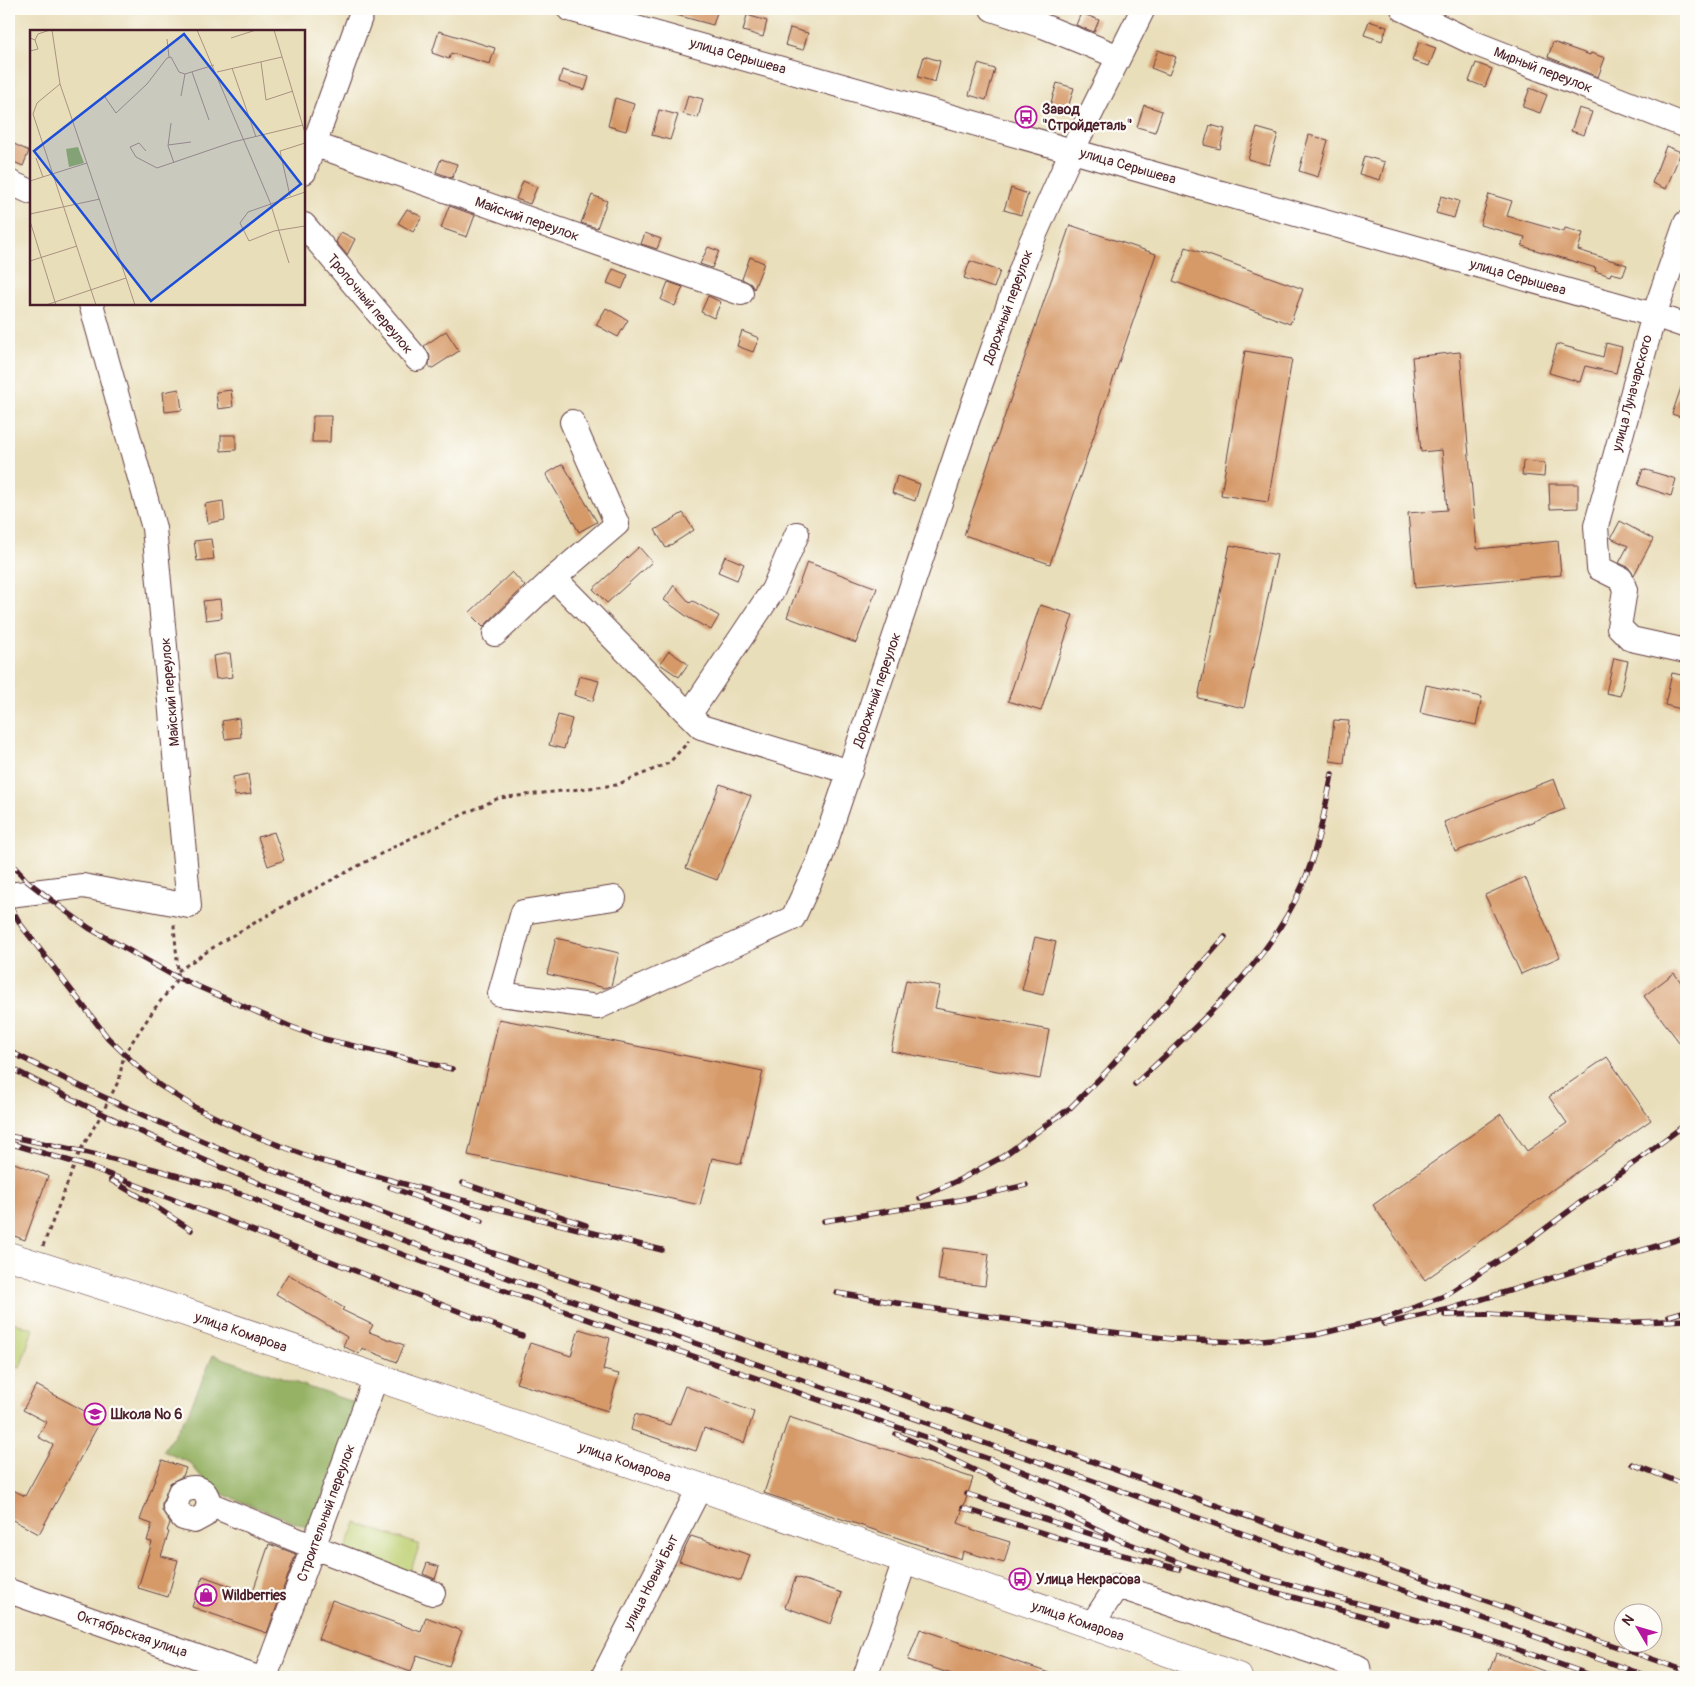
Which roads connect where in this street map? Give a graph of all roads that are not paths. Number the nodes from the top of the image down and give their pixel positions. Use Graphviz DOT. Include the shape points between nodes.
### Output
graph roads {
  1 [pos="363,9"];
  2 [pos="569,9"];
  3 [pos="992,9"];
  4 [pos="1143,9"];
  5 [pos="1403,9"];
  6 [pos="1119,56"];
  7 [pos="1686,126"];
  8 [pos="313,144"];
  9 [pos="1072,150"];
  10 [pos="305,169"];
  11 [pos="9,182"];
  12 [pos="30,192"];
  13 [pos="1686,223"];
  14 [pos="305,226"];
  15 [pos="741,293"];
  16 [pos="91,305"];
  17 [pos="1654,315"];
  18 [pos="1686,326"];
  19 [pos="417,359"];
  20 [pos="572,422"];
  21 [pos="797,534"];
  22 [pos="554,578"];
  23 [pos="495,634"];
  24 [pos="1686,651"];
  25 [pos="696,721"];
  26 [pos="850,772"];
  27 [pos="9,895"];
  28 [pos="614,898"];
  29 [pos="9,1256"];
  30 [pos="376,1377"];
  31 [pos="700,1487"];
  32 [pos="210,1504"];
  33 [pos="314,1547"];
  34 [pos="904,1560"];
  35 [pos="9,1591"];
  36 [pos="433,1593"];
  37 [pos="1091,1626"];
  38 [pos="255,1677"];
  39 [pos="264,1677"];
  40 [pos="603,1677"];
  41 [pos="865,1677"];
  42 [pos="1238,1677"];
  43 [pos="1360,1677"];
  1 -- 8 [label="street"];
  2 -- 9 [label="street, улица Серышева"];
  3 -- 6 [label="street"];
  4 -- 6 [label="street, Дорожный переулок"];
  5 -- 7 [label="street, Мирный переулок" via="1474,43"];
  6 -- 9 [label="street, Дорожный переулок"];
  8 -- 10 [label="street"];
  8 -- 15 [label="street, Майский переулок"];
  9 -- 17 [label="street, улица Серышева"];
  9 -- 26 [label="street, Дорожный переулок" via="1030,246 968,419"];
  11 -- 12 [label="street"];
  13 -- 17 [label="street, улица Луначарского"];
  14 -- 19 [label="street, Тропочный переулок"];
  16 -- 27 [label="street, Майский переулок" via="154,528 189,906 83,886"];
  17 -- 18 [label="street, улица Серышева"];
  17 -- 24 [label="street, улица Луначарского" via="1596,526 1599,568 1621,579 1625,590 1619,627 1631,639"];
  20 -- 22 [label="street" via="617,524"];
  21 -- 25 [label="street" via="773,590"];
  22 -- 23 [label="street"];
  22 -- 25 [label="street"];
  25 -- 26 [label="street"];
  26 -- 28 [label="street, Дорожный переулок" via="820,859 793,918 598,1007 500,994 523,912"];
  29 -- 30 [label="main road, улица Комарова"];
  30 -- 31 [label="main road, улица Комарова"];
  30 -- 33 [label="street, Строительный переулок"];
  31 -- 34 [label="main road, улица Комарова"];
  31 -- 40 [label="street, улица Новый Быт"];
  32 -- 33 [label="street"];
  33 -- 36 [label="street"];
  33 -- 39 [label="street, Строительный переулок"];
  34 -- 37 [label="main road, улица Комарова"];
  34 -- 41 [label="street"];
  35 -- 38 [label="street, Октябрьская улица"];
  37 -- 42 [label="main road, улица Комарова"];
  37 -- 43 [label="street" via="1117,1586 1358,1667"];
}
